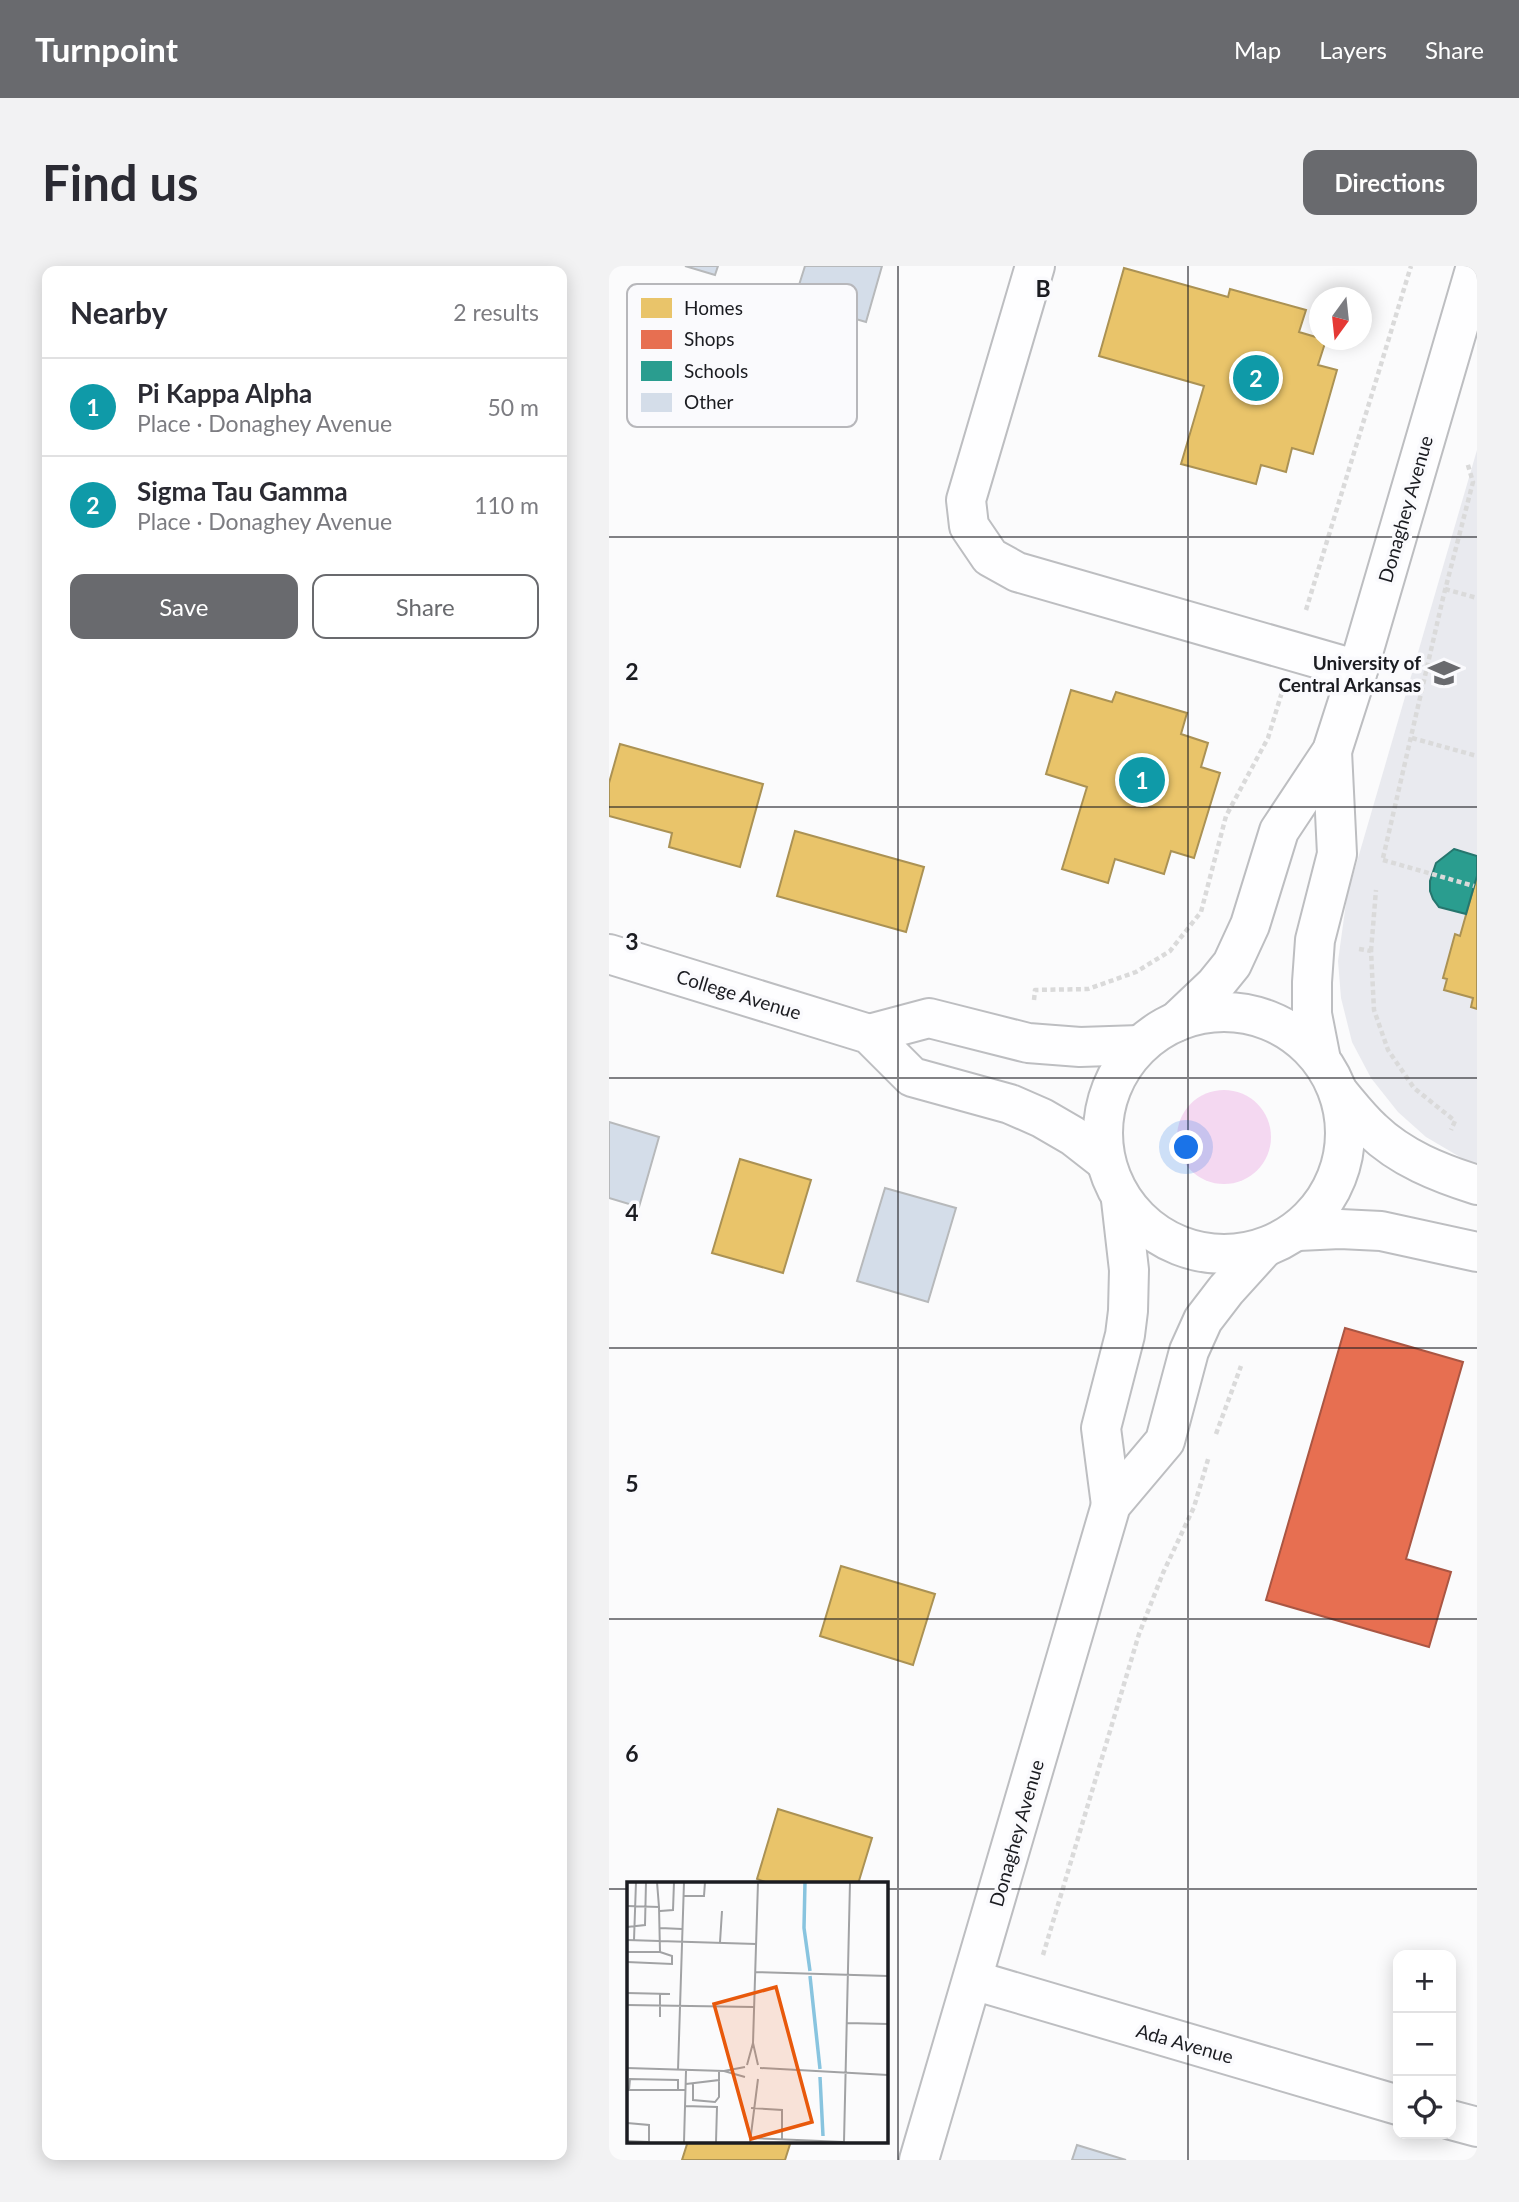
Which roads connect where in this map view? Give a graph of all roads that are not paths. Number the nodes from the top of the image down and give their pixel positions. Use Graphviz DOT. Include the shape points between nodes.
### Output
graph roads {
  1 [pos="1035,266"];
  2 [pos="1469,268"];
  3 [pos="1358,670"];
  4 [pos="1332,751"];
  5 [pos="609,954"];
  6 [pos="1176,1022"];
  7 [pos="869,1034"];
  8 [pos="1140,1045"];
  9 [pos="1321,1060"];
  10 [pos="1339,1094"];
  11 [pos="1105,1161"];
  12 [pos="1477,1185"];
  13 [pos="1121,1200"];
  14 [pos="1298,1231"];
  15 [pos="1264,1248"];
  16 [pos="1477,1252"];
  17 [pos="1111,1505"];
  18 [pos="972,1980"];
  19 [pos="1393,2104"];
  20 [pos="1456,2121"];
  21 [pos="1477,2127"];
  22 [pos="919,2160"];
  1 -- 3 [label="street" via="967,500 969,526 990,557 1017,572"];
  2 -- 3 [label="street, Donaghey Avenue"];
  3 -- 4 [label="street, Donaghey Avenue"];
  4 -- 6 [label="street, Donaghey Avenue" via="1279,831 1250,925 1232,964"];
  4 -- 9 [label="street, Donaghey Avenue" via="1337,853 1315,940 1312,982 1312,1014"];
  5 -- 7 [label="street, College Avenue"];
  6 -- 8 [label="street"];
  6 -- 9 [label="street" via="1201,1014 1255,1016 1302,1040"];
  7 -- 8 [label="street" via="929,1018 1028,1043"];
  7 -- 11 [label="street, College Avenue" via="912,1077 1010,1104 1073,1136"];
  8 -- 11 [label="street" via="1123,1064 1104,1110"];
  9 -- 10 [label="street"];
  10 -- 12 [label="street" via="1373,1131 1403,1154"];
  10 -- 14 [label="street" via="1345,1119 1341,1169 1331,1192"];
  11 -- 13 [label="street"];
  13 -- 15 [label="street" via="1160,1237 1185,1248 1210,1254"];
  13 -- 17 [label="street, Donaghey Avenue" via="1129,1311 1101,1428"];
  14 -- 15 [label="street"];
  14 -- 16 [label="street" via="1381,1231"];
  15 -- 17 [label="street, Donaghey Avenue" via="1203,1320 1189,1351 1165,1441"];
  17 -- 18 [label="street, Donaghey Avenue"];
  18 -- 19 [label="street, Ada Avenue"];
  18 -- 22 [label="street, Donaghey Avenue"];
  20 -- 21 [label="street"];
}
